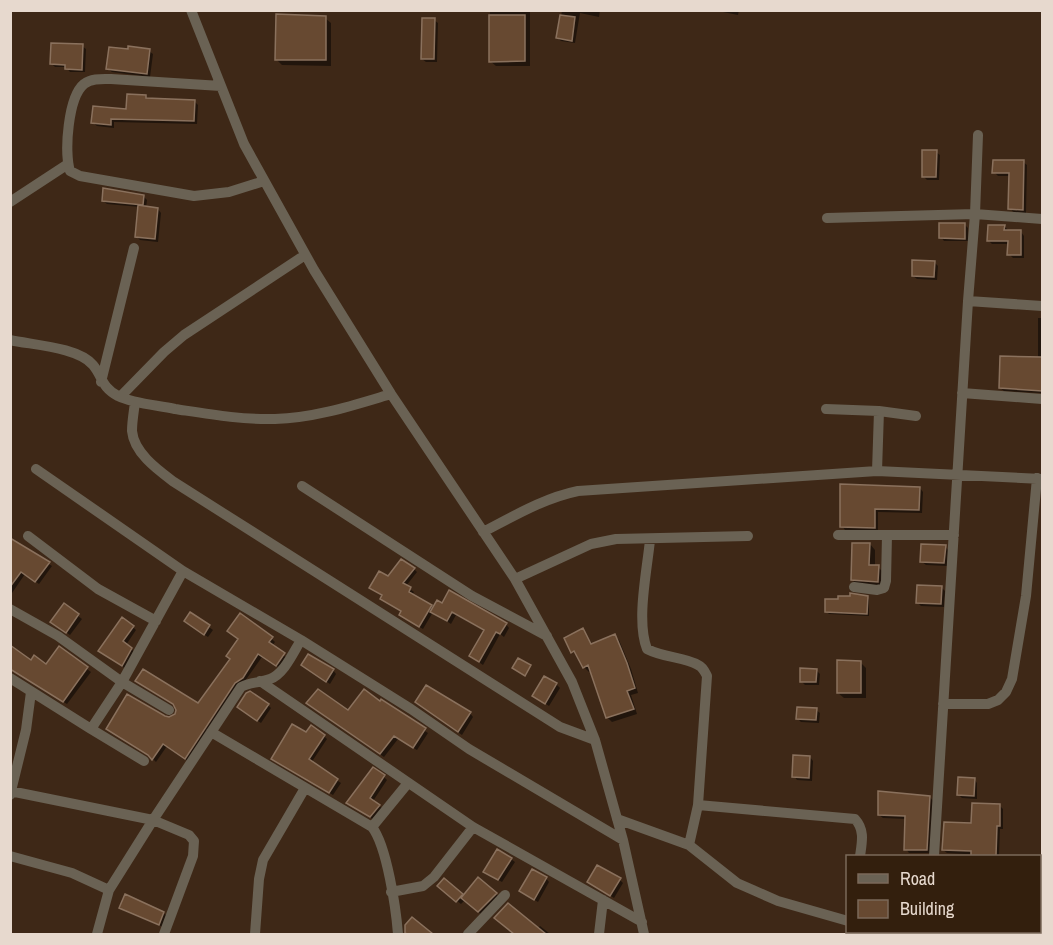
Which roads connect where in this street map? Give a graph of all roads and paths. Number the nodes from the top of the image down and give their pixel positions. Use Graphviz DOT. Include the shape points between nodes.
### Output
graph roads {
  1 [pos="191,10"];
  2 [pos="221,86"];
  3 [pos="978,135"];
  4 [pos="68,164"];
  5 [pos="264,181"];
  6 [pos="10,202"];
  7 [pos="975,214"];
  8 [pos="826,218"];
  9 [pos="1042,219"];
  10 [pos="134,248"];
  11 [pos="305,255"];
  12 [pos="968,301"];
  13 [pos="1042,306"];
  14 [pos="10,340"];
  15 [pos="101,382"];
  16 [pos="962,393"];
  17 [pos="391,394"];
  18 [pos="120,397"];
  19 [pos="1042,399"];
  20 [pos="135,402"];
  21 [pos="826,408"];
  22 [pos="879,411"];
  23 [pos="916,416"];
  24 [pos="36,469"];
  25 [pos="877,471"];
  26 [pos="958,476"];
  27 [pos="1040,479"];
  28 [pos="302,486"];
  29 [pos="483,532"];
  30 [pos="838,535"];
  31 [pos="887,535"];
  32 [pos="954,535"];
  33 [pos="28,536"];
  34 [pos="748,536"];
  35 [pos="650,540"];
  36 [pos="183,571"];
  37 [pos="516,579"];
  38 [pos="854,587"];
  39 [pos="10,609"];
  40 [pos="156,621"];
  41 [pos="548,636"];
  42 [pos="301,640"];
  43 [pos="10,678"];
  44 [pos="260,681"];
  45 [pos="122,682"];
  46 [pos="31,692"];
  47 [pos="942,704"];
  48 [pos="169,710"];
  49 [pos="91,729"];
  50 [pos="211,732"];
  51 [pos="595,740"];
  52 [pos="144,761"];
  53 [pos="408,783"];
  54 [pos="305,788"];
  55 [pos="11,793"];
  56 [pos="698,805"];
  57 [pos="616,819"];
  58 [pos="153,820"];
  59 [pos="372,827"];
  60 [pos="473,827"];
  61 [pos="623,840"];
  62 [pos="689,844"];
  63 [pos="860,855"];
  64 [pos="934,855"];
  65 [pos="10,856"];
  66 [pos="110,890"];
  67 [pos="391,892"];
  68 [pos="505,895"];
  69 [pos="603,900"];
  70 [pos="846,920"];
  71 [pos="642,922"];
  72 [pos="97,934"];
  73 [pos="164,934"];
  74 [pos="255,934"];
  75 [pos="398,934"];
  76 [pos="468,934"];
  77 [pos="599,934"];
  78 [pos="644,934"];
  1 -- 2 [label="street"];
  2 -- 4 [label="street" via="111,79 83,84 73,97"];
  2 -- 5 [label="street"];
  3 -- 7 [label="street"];
  4 -- 5 [label="street" via="70,171 80,176 194,196 229,192"];
  4 -- 6 [label="street"];
  5 -- 11 [label="street"];
  7 -- 8 [label="street"];
  7 -- 9 [label="street"];
  7 -- 12 [label="street"];
  10 -- 15 [label="street"];
  11 -- 17 [label="street"];
  11 -- 18 [label="street" via="184,335"];
  12 -- 13 [label="street"];
  12 -- 16 [label="street"];
  14 -- 15 [label="street" via="85,358"];
  15 -- 18 [label="street"];
  16 -- 19 [label="street"];
  16 -- 26 [label="street"];
  17 -- 20 [label="street" via="330,411 276,419 215,416"];
  17 -- 29 [label="street"];
  18 -- 20 [label="street"];
  20 -- 51 [label="street" via="134,441 174,483 560,727"];
  21 -- 22 [label="street"];
  22 -- 23 [label="street"];
  22 -- 25 [label="street"];
  24 -- 36 [label="street"];
  25 -- 26 [label="street"];
  25 -- 29 [label="street" via="578,491 543,502"];
  26 -- 27 [label="street"];
  26 -- 32 [label="street"];
  27 -- 47 [label="street" via="1012,679 1006,692 988,704"];
  28 -- 41 [label="street" via="472,596"];
  29 -- 37 [label="street"];
  30 -- 31 [label="street"];
  31 -- 32 [label="street"];
  31 -- 38 [label="street" via="884,588"];
  32 -- 47 [label="street"];
  33 -- 40 [label="street" via="98,589"];
  34 -- 35 [label="street"];
  35 -- 37 [label="street" via="616,539 591,544"];
  35 -- 56 [label="street" via="642,621 647,650 698,664 707,676"];
  36 -- 40 [label="street"];
  36 -- 42 [label="street"];
  37 -- 41 [label="street"];
  39 -- 45 [label="street" via="58,636"];
  40 -- 45 [label="street"];
  41 -- 51 [label="street"];
  42 -- 44 [label="street" via="280,673"];
  42 -- 61 [label="street" via="469,749"];
  43 -- 46 [label="street"];
  44 -- 50 [label="street" via="241,687"];
  44 -- 53 [label="street"];
  45 -- 48 [label="street"];
  45 -- 49 [label="street"];
  46 -- 49 [label="street"];
  46 -- 55 [label="street"];
  47 -- 64 [label="street"];
  49 -- 52 [label="street"];
  50 -- 54 [label="street"];
  50 -- 58 [label="street"];
  51 -- 57 [label="street"];
  53 -- 59 [label="street"];
  53 -- 60 [label="street"];
  54 -- 59 [label="street"];
  54 -- 74 [label="street" via="263,860"];
  55 -- 58 [label="street"];
  56 -- 62 [label="street"];
  56 -- 63 [label="street" via="855,819 861,826"];
  57 -- 61 [label="street"];
  57 -- 62 [label="street"];
  58 -- 66 [label="street"];
  58 -- 73 [label="street" via="189,835 194,841"];
  59 -- 67 [label="street" via="380,841"];
  60 -- 67 [label="street" via="434,878 423,886"];
  60 -- 69 [label="street"];
  61 -- 71 [label="street"];
  62 -- 70 [label="street" via="737,883 778,901"];
  65 -- 66 [label="street" via="72,873"];
  66 -- 72 [label="street"];
  67 -- 75 [label="street"];
  68 -- 76 [label="street"];
  69 -- 71 [label="street"];
  69 -- 77 [label="street"];
  71 -- 78 [label="street"];
}
